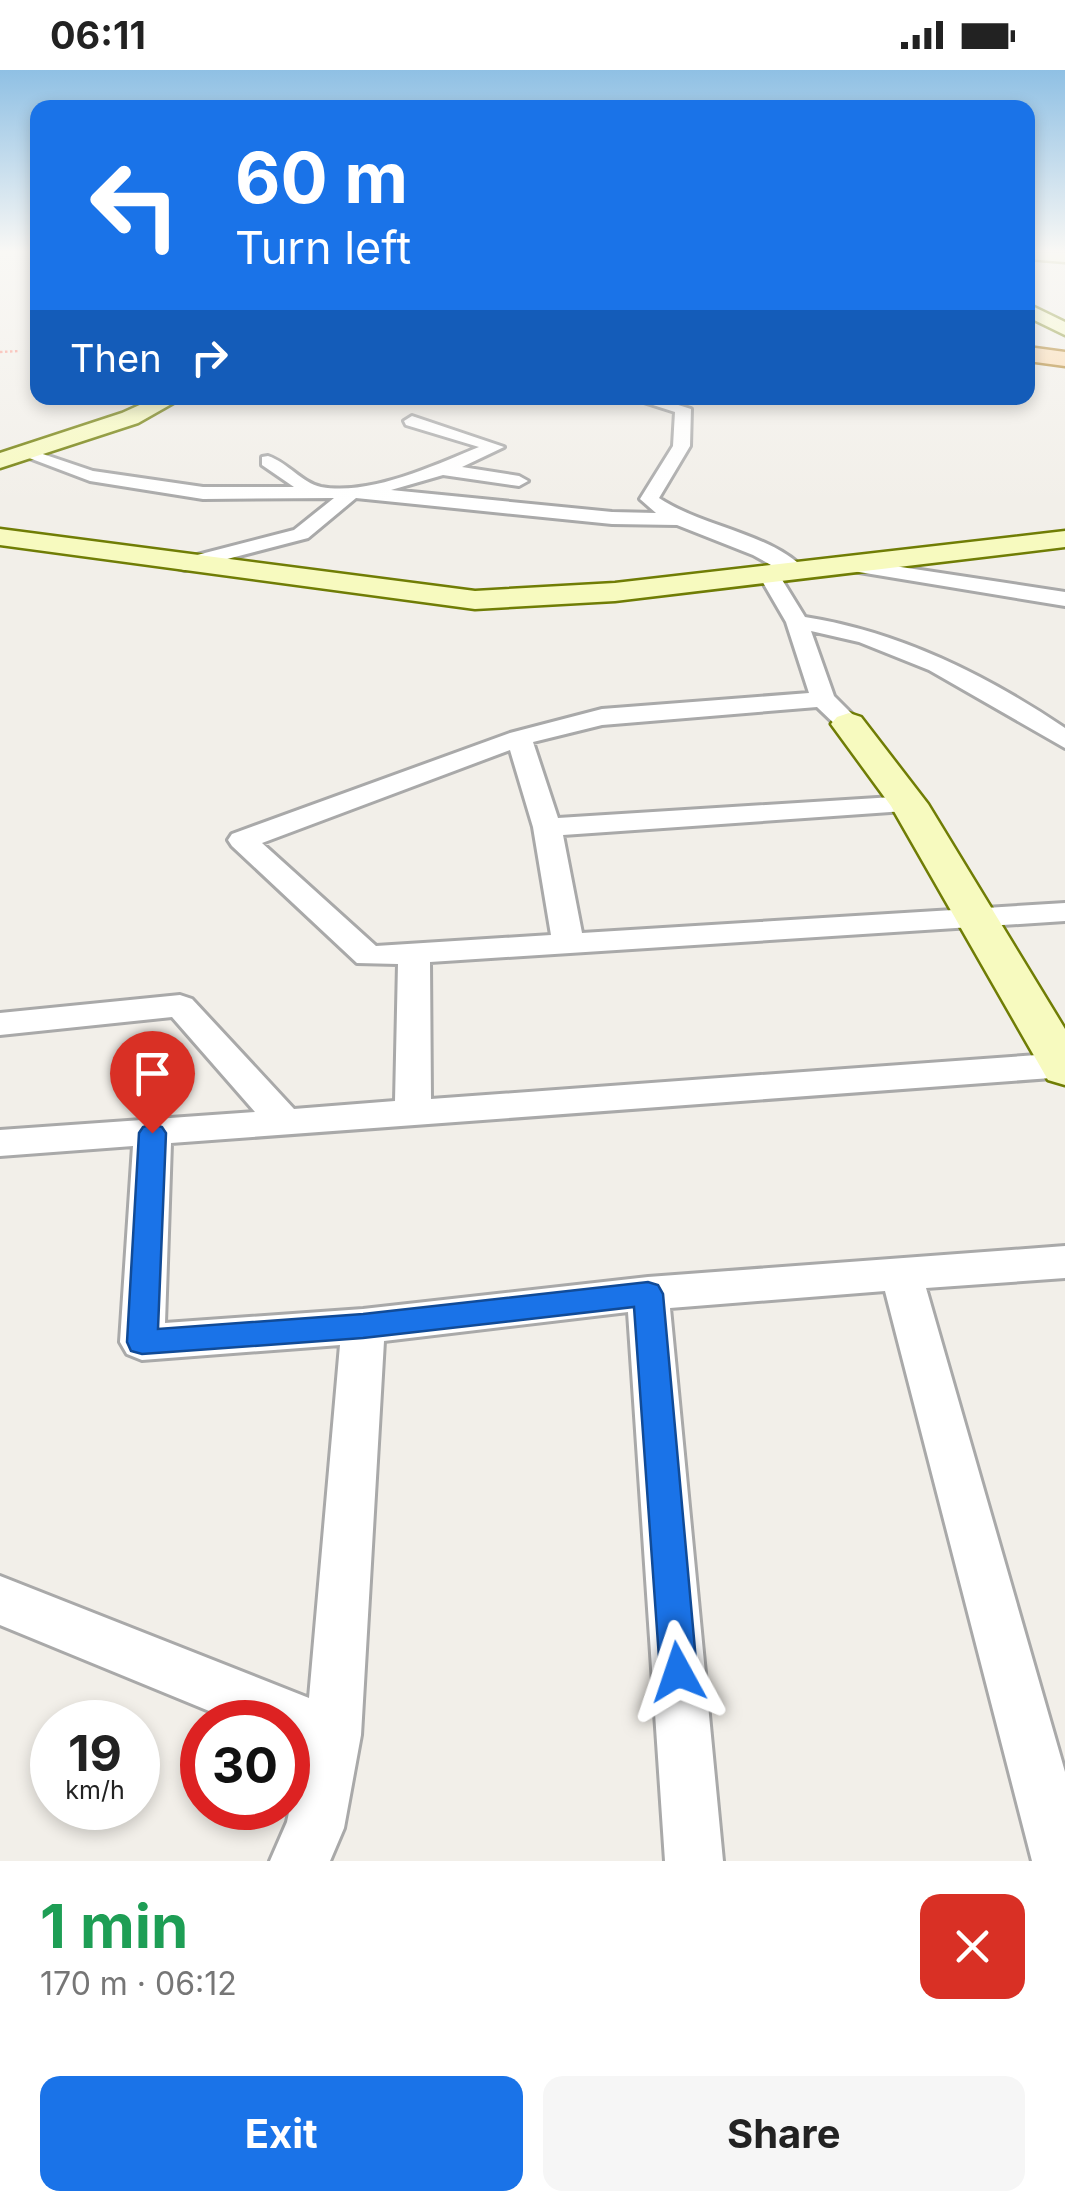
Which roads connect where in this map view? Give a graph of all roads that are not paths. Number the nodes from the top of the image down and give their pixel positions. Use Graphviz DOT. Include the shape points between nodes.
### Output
graph roads {
  1 [pos="1035,355"];
  2 [pos="1065,358"];
  3 [pos="157,405"];
  4 [pos="667,405"];
  5 [pos="412,421"];
  6 [pos="25,453"];
  7 [pos="0,461"];
  8 [pos="268,461"];
  9 [pos="441,469"];
  10 [pos="519,482"];
  11 [pos="352,492"];
  12 [pos="316,493"];
  13 [pos="677,518"];
  14 [pos="0,538"];
  15 [pos="1065,539"];
  16 [pos="186,564"];
  17 [pos="848,565"];
  18 [pos="782,573"];
  19 [pos="1065,599"];
  20 [pos="797,622"];
  21 [pos="836,711"];
  22 [pos="519,738"];
  23 [pos="1065,740"];
  24 [pos="909,804"];
  25 [pos="546,826"];
  26 [pos="1065,912"];
  27 [pos="977,917"];
  28 [pos="568,943"];
  29 [pos="414,954"];
  30 [pos="0,1024"];
  31 [pos="1064,1066"];
  32 [pos="414,1115"];
  33 [pos="287,1124"];
  34 [pos="152,1133"];
  35 [pos="0,1143"];
  36 [pos="1065,1262"];
  37 [pos="902,1276"];
  38 [pos="648,1294"];
  39 [pos="363,1326"];
  40 [pos="0,1600"];
  41 [pos="333,1735"];
  42 [pos="299,1861"];
  43 [pos="694,1861"];
  44 [pos="1061,1861"];
  1 -- 2 [label="main road"];
  3 -- 6 [label="street"];
  4 -- 13 [label="street" via="683,409 689,430 648,499"];
  5 -- 9 [label="street" via="495,447"];
  6 -- 7 [label="street"];
  6 -- 12 [label="street" via="90,476 204,493"];
  8 -- 12 [label="street"];
  9 -- 10 [label="street"];
  9 -- 11 [label="street"];
  11 -- 12 [label="street"];
  11 -- 13 [label="street" via="612,518"];
  11 -- 16 [label="street" via="301,534"];
  13 -- 18 [label="street" via="764,552"];
  14 -- 16 [label="street"];
  15 -- 17 [label="street"];
  16 -- 18 [label="street" via="475,600"];
  17 -- 18 [label="street"];
  17 -- 19 [label="street"];
  18 -- 20 [label="street"];
  20 -- 21 [label="street"];
  20 -- 23 [label="street" via="938,665"];
  21 -- 22 [label="street" via="602,717"];
  21 -- 24 [label="street"];
  22 -- 25 [label="street"];
  22 -- 29 [label="street" via="242,840 368,956"];
  24 -- 25 [label="street"];
  24 -- 27 [label="street"];
  25 -- 28 [label="street"];
  26 -- 27 [label="street"];
  27 -- 28 [label="street"];
  27 -- 31 [label="street"];
  28 -- 29 [label="street"];
  29 -- 32 [label="street"];
  30 -- 33 [label="street" via="180,1006"];
  31 -- 32 [label="street"];
  32 -- 33 [label="street"];
  33 -- 34 [label="street"];
  34 -- 35 [label="street"];
  34 -- 39 [label="street" via="142,1342"];
  36 -- 37 [label="street"];
  37 -- 38 [label="street"];
  37 -- 44 [label="street"];
  38 -- 39 [label="street"];
  38 -- 43 [label="street"];
  39 -- 41 [label="street"];
  40 -- 41 [label="street"];
  41 -- 42 [label="street" via="315,1828"];
}
